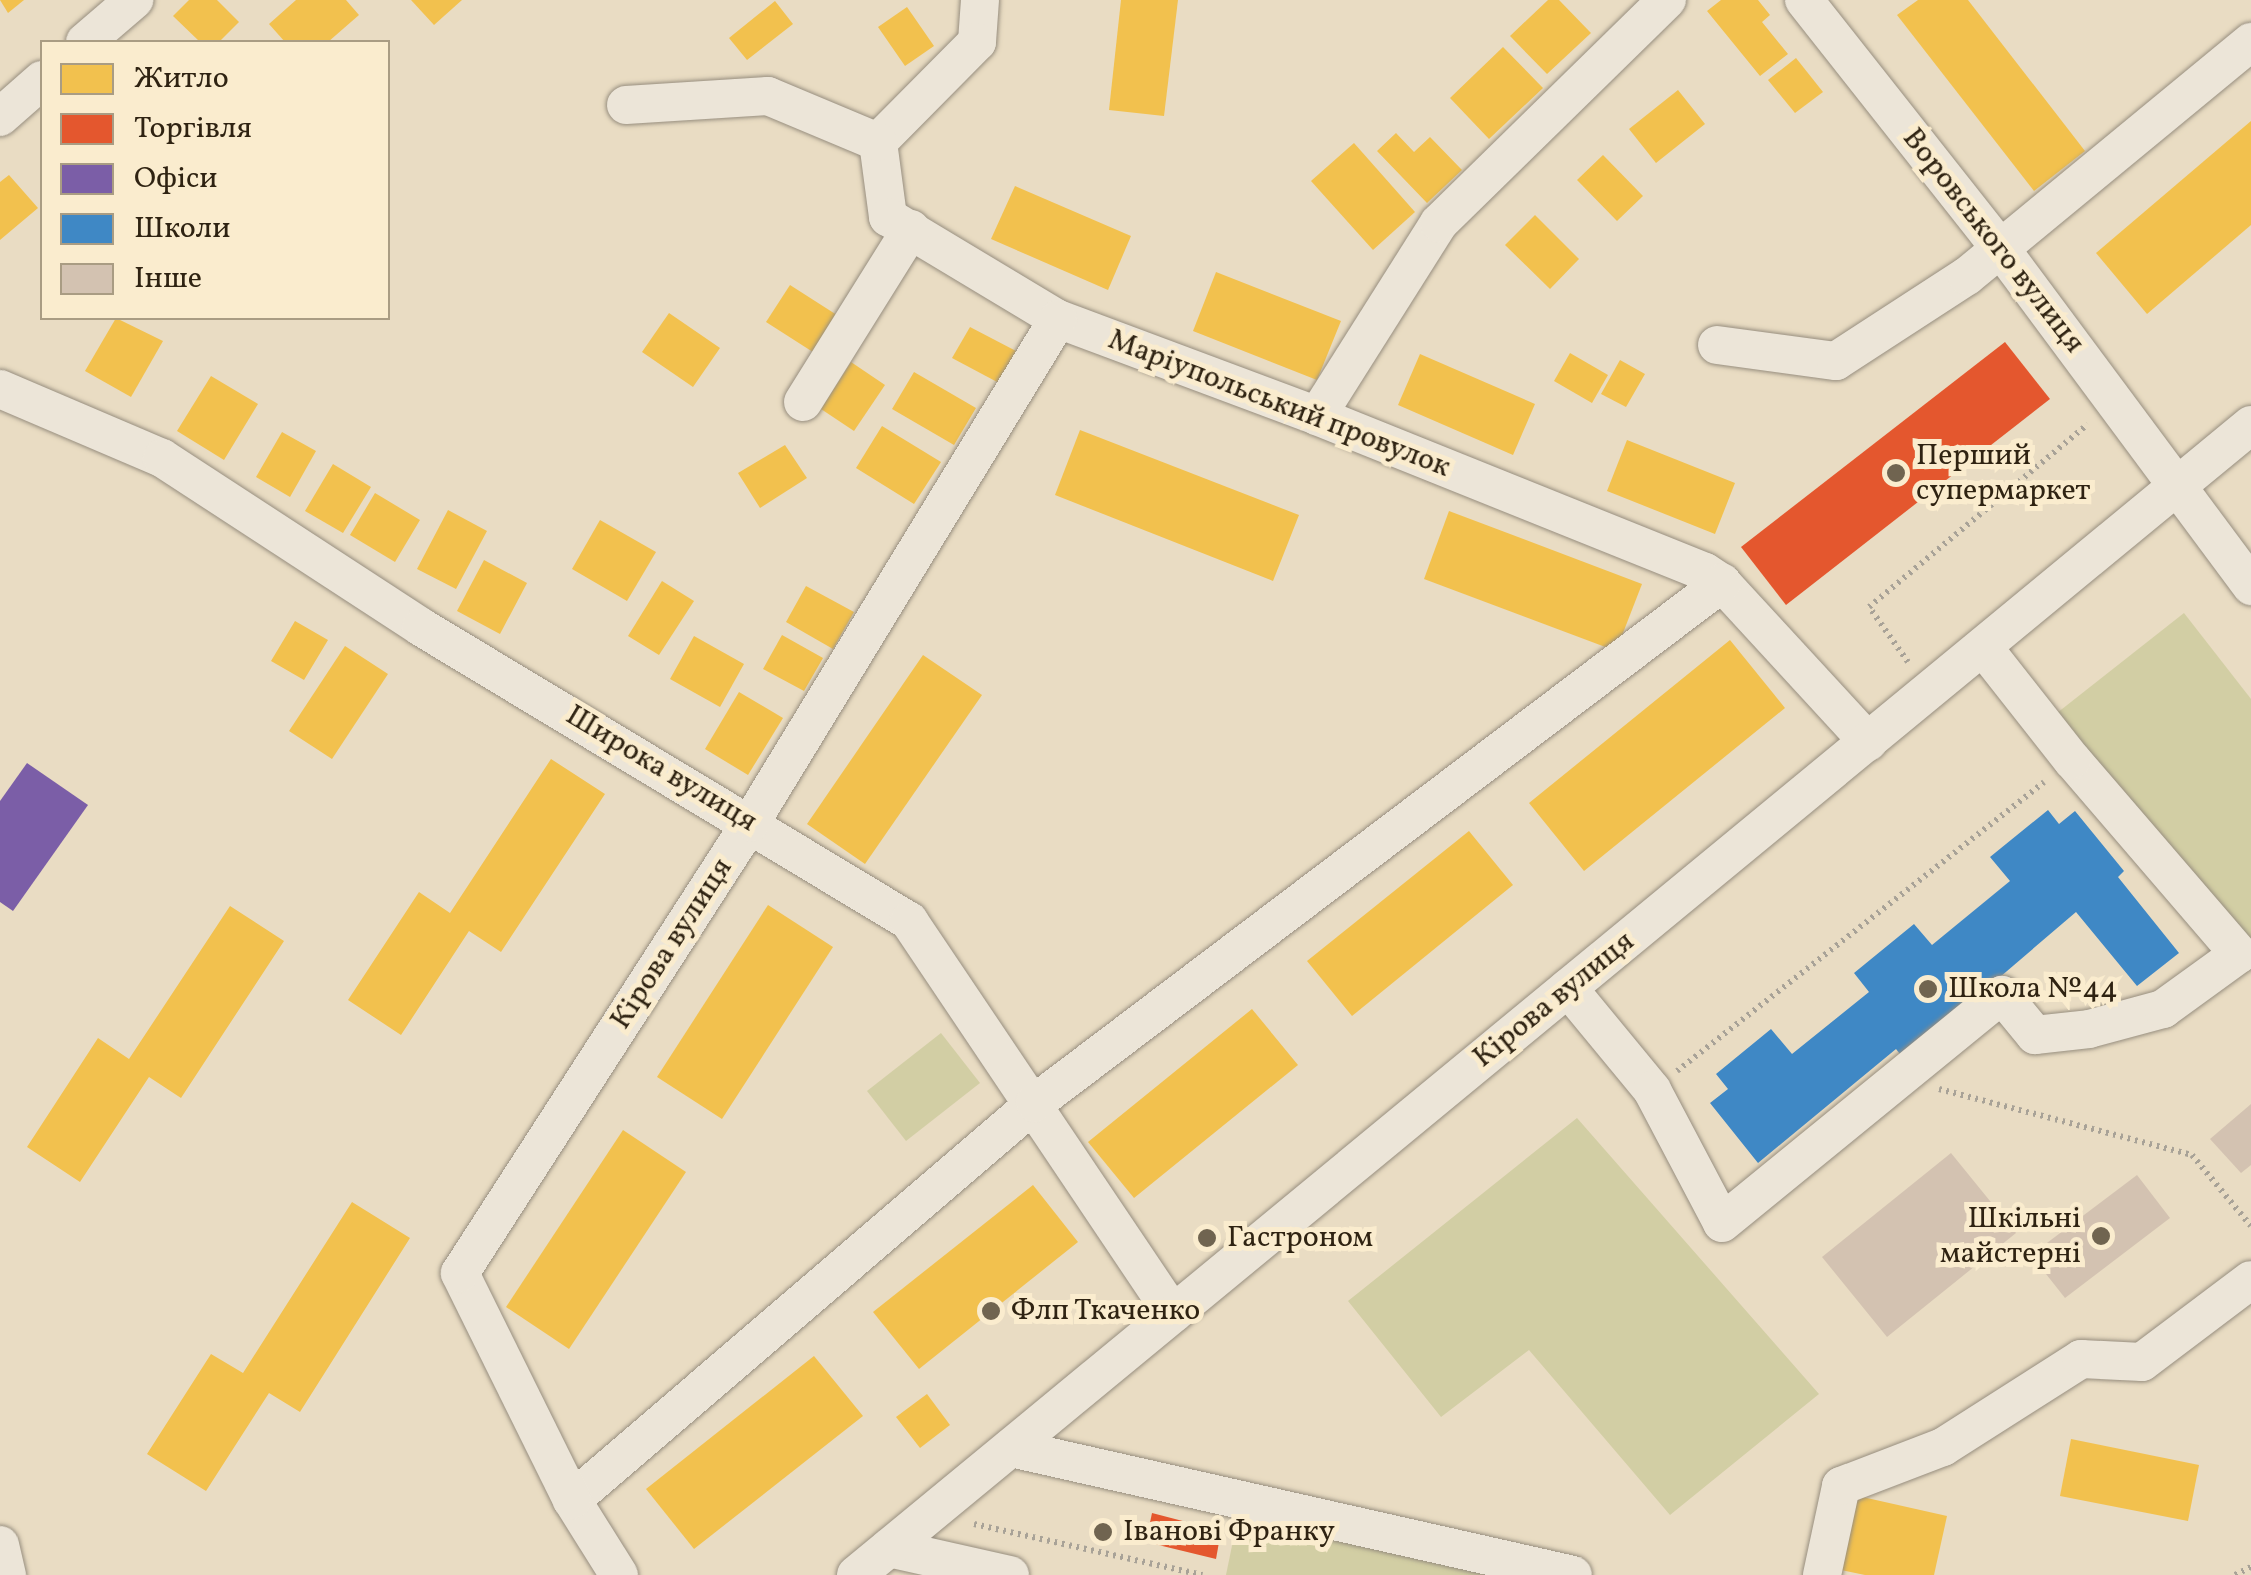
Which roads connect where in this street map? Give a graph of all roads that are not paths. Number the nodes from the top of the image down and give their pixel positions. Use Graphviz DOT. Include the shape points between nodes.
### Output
graph roads {
  1 [pos="134,0"];
  2 [pos="980,0"];
  3 [pos="1667,0"];
  4 [pos="1804,0"];
  5 [pos="87,40"];
  6 [pos="2251,42"];
  7 [pos="40,82"];
  8 [pos="626,105"];
  9 [pos="0,117"];
  10 [pos="878,142"];
  11 [pos="911,228"];
  12 [pos="2001,249"];
  13 [pos="1058,319"];
  14 [pos="1717,346"];
  15 [pos="0,388"];
  16 [pos="803,402"];
  17 [pos="1318,416"];
  18 [pos="2251,425"];
  19 [pos="2178,486"];
  20 [pos="1722,583"];
  21 [pos="2251,586"];
  22 [pos="1983,647"];
  23 [pos="1868,742"];
  24 [pos="751,822"];
  25 [pos="1568,988"];
  26 [pos="1035,1103"];
  27 [pos="2251,1280"];
  28 [pos="1173,1314"];
  29 [pos="1011,1448"];
  30 [pos="572,1500"];
  31 [pos="0,1545"];
  32 [pos="889,1548"];
  33 [pos="7,1575"];
  34 [pos="619,1575"];
  35 [pos="856,1575"];
  36 [pos="1010,1575"];
  37 [pos="1573,1575"];
  38 [pos="1822,1575"];
  1 -- 5 [label="street"];
  2 -- 10 [label="street" via="977,42"];
  3 -- 17 [label="street" via="1438,223"];
  4 -- 12 [label="street, Воровського вулиця"];
  6 -- 12 [label="street"];
  7 -- 9 [label="street"];
  8 -- 10 [label="street" via="768,96"];
  10 -- 11 [label="street, Маріупольський провулок" via="888,217"];
  11 -- 13 [label="street, Маріупольський провулок"];
  11 -- 16 [label="street"];
  12 -- 14 [label="street" via="1836,361"];
  12 -- 19 [label="street, Воровського вулиця"];
  13 -- 17 [label="street, Маріупольський провулок"];
  13 -- 24 [label="street, Кірова вулиця"];
  15 -- 24 [label="street, Широка вулиця" via="162,458 421,627"];
  17 -- 20 [label="street, Маріупольський провулок"];
  18 -- 19 [label="street, Кірова вулиця"];
  19 -- 21 [label="street, Воровського вулиця"];
  19 -- 22 [label="street, Кірова вулиця"];
  20 -- 23 [label="street, Маріупольський провулок"];
  20 -- 26 [label="street"];
  22 -- 23 [label="street, Кірова вулиця"];
  22 -- 25 [label="street" via="2239,954 2164,1008 2089,1029 2035,1034 2002,994 1722,1223 1652,1090"];
  23 -- 25 [label="street, Кірова вулиця"];
  24 -- 26 [label="street, Широка вулиця" via="909,921"];
  24 -- 30 [label="street, Кірова вулиця" via="460,1273"];
  25 -- 28 [label="street, Кірова вулиця"];
  26 -- 28 [label="street, Широка вулиця"];
  26 -- 30 [label="street"];
  27 -- 38 [label="street" via="2142,1362 2081,1359 1944,1447 1841,1486"];
  28 -- 29 [label="street, Кірова вулиця"];
  29 -- 32 [label="street, Кірова вулиця"];
  29 -- 37 [label="street"];
  30 -- 34 [label="street, Кірова вулиця"];
  31 -- 33 [label="street"];
  32 -- 35 [label="street, Кірова вулиця"];
  32 -- 36 [label="street"];
}
